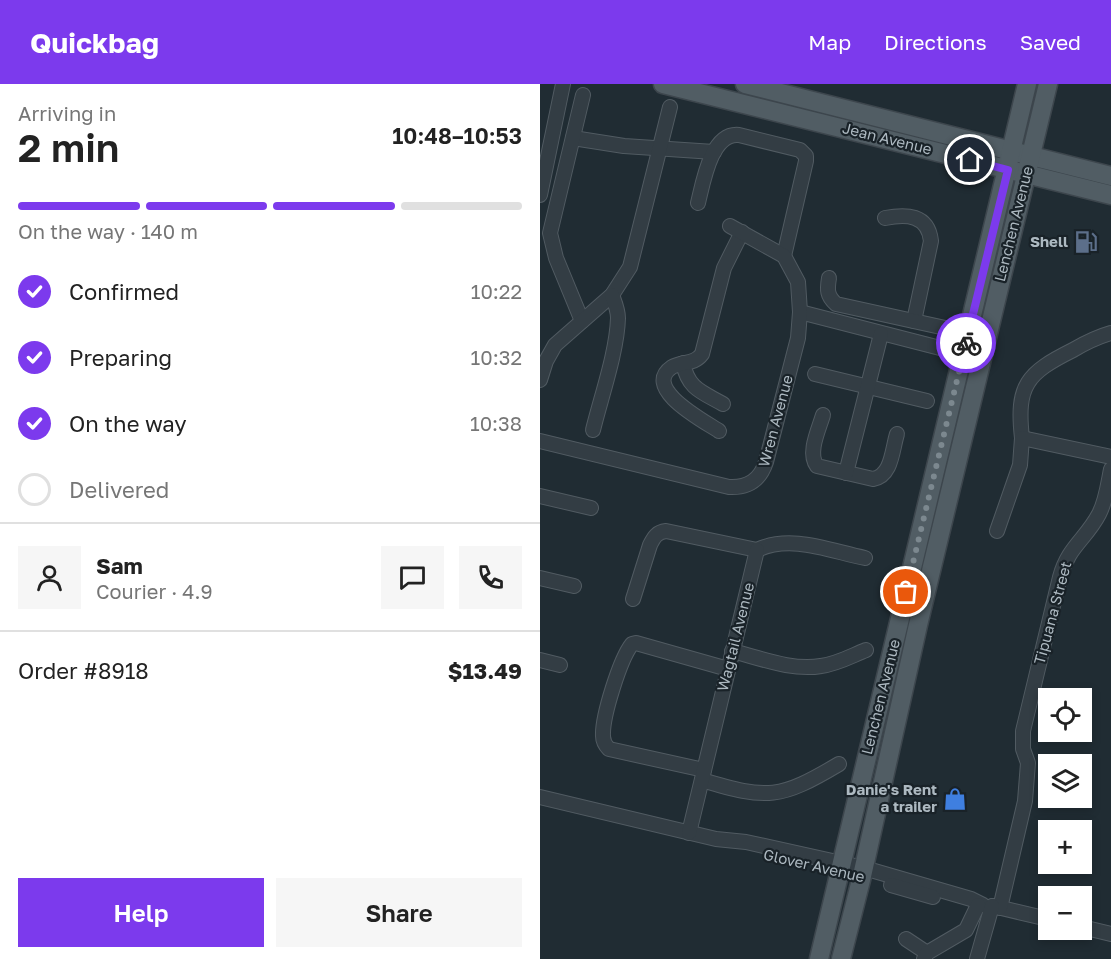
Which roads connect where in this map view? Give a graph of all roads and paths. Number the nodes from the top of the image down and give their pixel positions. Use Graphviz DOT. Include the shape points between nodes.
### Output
graph roads {
  1 [pos="663,84"];
  2 [pos="745,84"];
  3 [pos="1027,84"];
  4 [pos="1048,84"];
  5 [pos="558,85"];
  6 [pos="583,95"];
  7 [pos="670,107"];
  8 [pos="848,110"];
  9 [pos="545,138"];
  10 [pos="573,138"];
  11 [pos="897,141"];
  12 [pos="661,148"];
  13 [pos="1012,150"];
  14 [pos="714,152"];
  15 [pos="1031,155"];
  16 [pos="1008,170"];
  17 [pos="1026,174"];
  18 [pos="1111,176"];
  19 [pos="540,194"];
  20 [pos="1111,195"];
  21 [pos="698,203"];
  22 [pos="885,218"];
  23 [pos="784,256"];
  24 [pos="829,278"];
  25 [pos="612,295"];
  26 [pos="800,312"];
  27 [pos="582,321"];
  28 [pos="914,321"];
  29 [pos="968,333"];
  30 [pos="1111,333"];
  31 [pos="881,334"];
  32 [pos="944,349"];
  33 [pos="683,363"];
  34 [pos="815,375"];
  35 [pos="540,380"];
  36 [pos="868,388"];
  37 [pos="927,401"];
  38 [pos="723,404"];
  39 [pos="823,415"];
  40 [pos="593,430"];
  41 [pos="719,431"];
  42 [pos="897,434"];
  43 [pos="1022,438"];
  44 [pos="540,441"];
  45 [pos="1111,457"];
  46 [pos="1111,469"];
  47 [pos="846,473"];
  48 [pos="540,496"];
  49 [pos="591,508"];
  50 [pos="998,531"];
  51 [pos="757,550"];
  52 [pos="865,558"];
  53 [pos="540,578"];
  54 [pos="574,586"];
  55 [pos="633,599"];
  56 [pos="866,650"];
  57 [pos="732,651"];
  58 [pos="540,660"];
  59 [pos="560,665"];
  60 [pos="728,669"];
  61 [pos="839,764"];
  62 [pos="703,775"];
  63 [pos="540,797"];
  64 [pos="689,833"];
  65 [pos="840,866"];
  66 [pos="863,872"];
  67 [pos="988,906"];
  68 [pos="1038,917"];
  69 [pos="1092,929"];
  70 [pos="1111,934"];
  71 [pos="906,939"];
  72 [pos="926,956"];
  73 [pos="819,959"];
  74 [pos="841,959"];
  75 [pos="977,959"];
  1 -- 11 [label="main road, Jean Avenue"];
  2 -- 8 [label="main road, Jean Avenue"];
  3 -- 13 [label="main road, Lenchen Avenue"];
  4 -- 15 [label="main road, Lenchen Avenue"];
  5 -- 9 [label="street"];
  6 -- 10 [label="street"];
  7 -- 12 [label="street"];
  8 -- 11 [label="main road" via="852,123 885,131"];
  8 -- 13 [label="main road, Jean Avenue"];
  9 -- 19 [label="street"];
  10 -- 12 [label="street"];
  10 -- 27 [label="street" via="550,233"];
  11 -- 16 [label="main road, Jean Avenue"];
  12 -- 14 [label="street"];
  12 -- 25 [label="street" via="633,258"];
  13 -- 15 [label="main road, Jean Avenue"];
  13 -- 16 [label="main road, Lenchen Avenue"];
  14 -- 21 [label="street"];
  14 -- 23 [label="street" via="734,135 804,152 804,174"];
  15 -- 17 [label="main road, Lenchen Avenue"];
  15 -- 18 [label="main road, Jean Avenue"];
  16 -- 17 [label="main road, Jean Avenue"];
  16 -- 29 [label="main road, Lenchen Avenue"];
  17 -- 20 [label="main road, Jean Avenue"];
  17 -- 66 [label="main road, Lenchen Avenue"];
  22 -- 28 [label="street" via="914,217 930,233"];
  23 -- 26 [label="street, Wren Avenue" via="798,282"];
  23 -- 33 [label="street" via="736,229 702,354"];
  24 -- 28 [label="street" via="827,292 836,304"];
  25 -- 27 [label="street"];
  25 -- 40 [label="street" via="618,322"];
  26 -- 31 [label="street"];
  26 -- 44 [label="street, Wren Avenue" via="798,338 766,462 760,476 747,485 738,488 710,483"];
  27 -- 35 [label="street" via="555,345"];
  28 -- 29 [label="street"];
  29 -- 65 [label="main road, Lenchen Avenue"];
  30 -- 43 [label="street" via="1049,362 1030,378 1020,406"];
  31 -- 32 [label="street"];
  31 -- 36 [label="street"];
  33 -- 38 [label="street" via="693,387"];
  33 -- 41 [label="street" via="666,373 666,390"];
  34 -- 36 [label="street"];
  36 -- 37 [label="street"];
  36 -- 47 [label="street"];
  39 -- 47 [label="street" via="814,462"];
  42 -- 47 [label="street" via="888,469 882,477"];
  43 -- 45 [label="street"];
  43 -- 50 [label="street" via="1020,465"];
  46 -- 67 [label="street, Tipuana Street" via="1098,516 1072,549 1060,577 1023,731 1028,763 1025,801"];
  48 -- 49 [label="street"];
  51 -- 52 [label="street" via="793,542"];
  51 -- 55 [label="street" via="661,531 650,545"];
  51 -- 57 [label="street, Wagtail Avenue"];
  53 -- 54 [label="street"];
  56 -- 57 [label="street" via="810,668"];
  57 -- 60 [label="street, Wagtail Avenue"];
  58 -- 59 [label="street"];
  60 -- 62 [label="street, Wagtail Avenue"];
  60 -- 62 [label="street" via="632,644 605,717 603,736 609,748"];
  61 -- 62 [label="street" via="777,793 742,792"];
  62 -- 64 [label="street, Wagtail Avenue"];
  63 -- 64 [label="street, Glover Avenue"];
  64 -- 65 [label="street, Glover Avenue" via="774,857"];
  65 -- 66 [label="street, Glover Avenue"];
  65 -- 73 [label="main road, Lenchen Avenue"];
  66 -- 67 [label="street, Glover Avenue"];
  66 -- 74 [label="main road, Lenchen Avenue"];
  67 -- 68 [label="street, Glover Avenue"];
  67 -- 72 [label="street" via="966,930"];
  67 -- 75 [label="street"];
  69 -- 70 [label="street"];
  71 -- 72 [label="street"];
}
